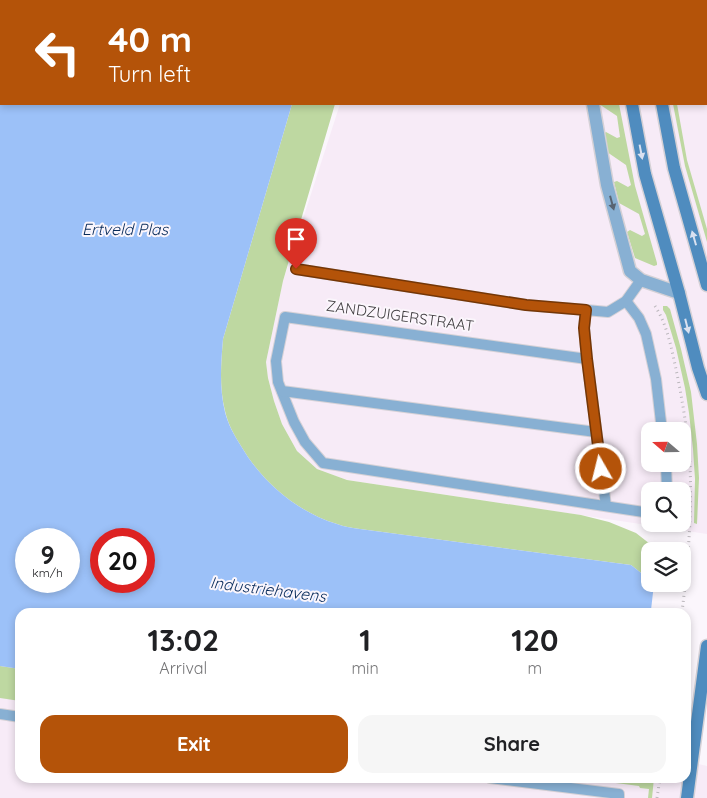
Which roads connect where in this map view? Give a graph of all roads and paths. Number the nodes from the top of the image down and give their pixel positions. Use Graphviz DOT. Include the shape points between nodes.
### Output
graph roads {
  1 [pos="593,105"];
  2 [pos="632,105"];
  3 [pos="662,105"];
  4 [pos="296,269"];
  5 [pos="641,280"];
  6 [pos="707,285"];
  7 [pos="679,293"];
  8 [pos="626,300"];
  9 [pos="586,310"];
  10 [pos="587,359"];
  11 [pos="282,391"];
  12 [pos="707,394"];
  13 [pos="661,422"];
  14 [pos="596,432"];
  15 [pos="606,506"];
  16 [pos="641,511"];
  17 [pos="683,608"];
  18 [pos="707,646"];
  19 [pos="0,714"];
  20 [pos="15,716"];
  21 [pos="691,769"];
  22 [pos="530,783"];
  23 [pos="659,783"];
  24 [pos="689,783"];
  25 [pos="619,798"];
  26 [pos="657,798"];
  27 [pos="687,798"];
  1 -- 5 [label="street, one-way" via="608,185 630,271"];
  2 -- 7 [label="main road, one-way" via="646,174"];
  6 -- 3 [label="main road, one-way" via="674,168"];
  4 -- 9 [label="lane" via="526,305"];
  5 -- 7 [label="street"];
  5 -- 8 [label="lane"];
  5 -- 17 [label="path" via="662,317 684,409 690,464 690,522"];
  7 -- 12 [label="main road, one-way"];
  8 -- 9 [label="lane" via="608,312"];
  8 -- 13 [label="lane" via="646,334"];
  9 -- 10 [label="lane"];
  10 -- 11 [label="lane, ZANDZUIGERSTRAAT" via="284,317 276,361"];
  10 -- 14 [label="lane"];
  11 -- 14 [label="lane"];
  11 -- 15 [label="lane, ZANDZUIGERSTRAAT" via="305,442 323,463"];
  14 -- 15 [label="lane"];
  15 -- 16 [label="lane, ZANDZUIGERSTRAAT"];
  18 -- 21 [label="main road"];
  19 -- 20 [label="lane"];
  22 -- 25 [label="lane" via="619,794"];
  23 -- 26 [label="path"];
  24 -- 27 [label="main road"];
}
